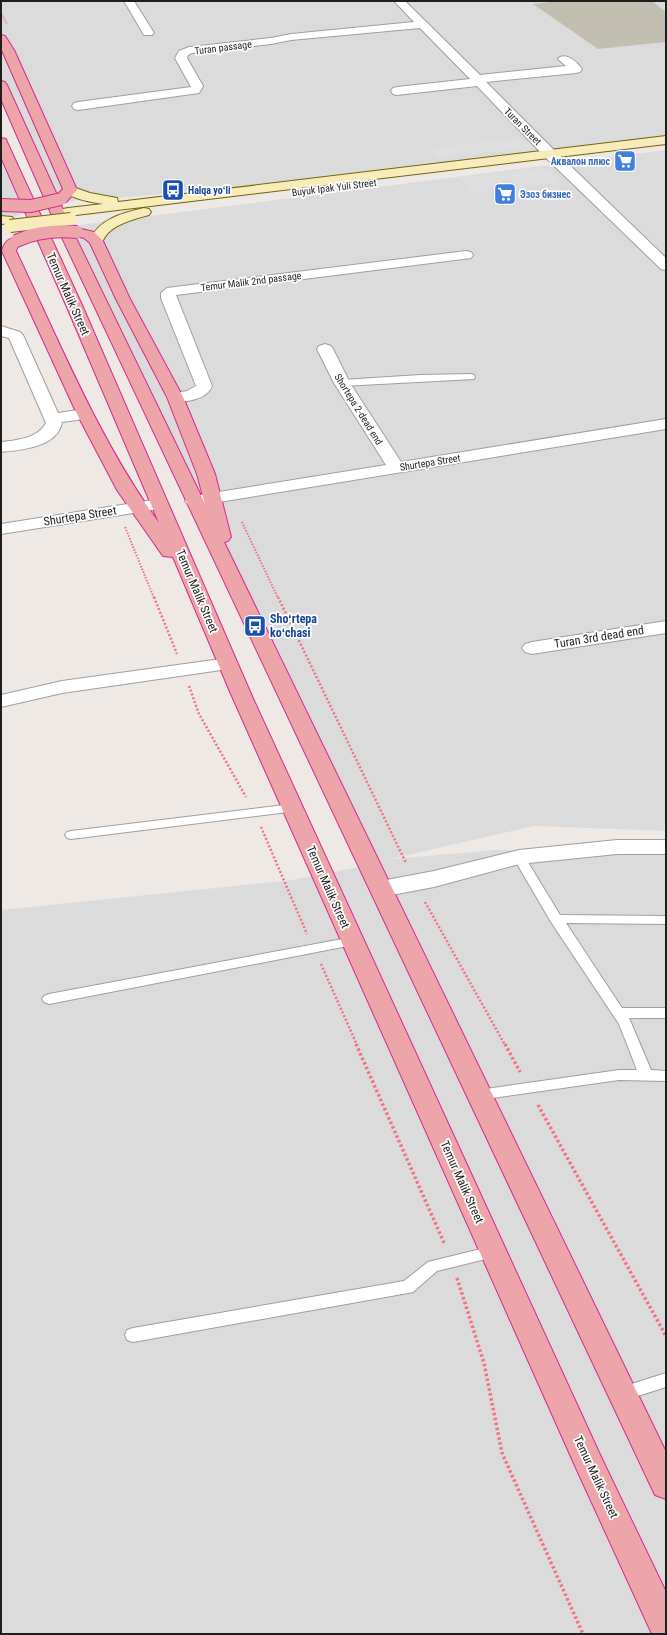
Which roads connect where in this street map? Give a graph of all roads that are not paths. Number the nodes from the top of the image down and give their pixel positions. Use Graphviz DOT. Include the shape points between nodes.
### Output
graph roads {
  1 [pos="129,1"];
  2 [pos="399,1"];
  3 [pos="424,24"];
  4 [pos="148,33"];
  5 [pos="1,38"];
  6 [pos="564,59"];
  7 [pos="478,81"];
  8 [pos="1,85"];
  9 [pos="397,90"];
  10 [pos="78,106"];
  11 [pos="666,140"];
  12 [pos="1,142"];
  13 [pos="666,147"];
  14 [pos="554,157"];
  15 [pos="66,195"];
  16 [pos="162,204"];
  17 [pos="1,205"];
  18 [pos="72,221"];
  19 [pos="6,233"];
  20 [pos="96,241"];
  21 [pos="466,254"];
  22 [pos="666,266"];
  23 [pos="1,331"];
  24 [pos="326,349"];
  25 [pos="471,377"];
  26 [pos="342,383"];
  27 [pos="175,397"];
  28 [pos="85,414"];
  29 [pos="54,418"];
  30 [pos="666,424"];
  31 [pos="1,447"];
  32 [pos="396,467"];
  33 [pos="203,499"];
  34 [pos="149,506"];
  35 [pos="1,529"];
  36 [pos="666,627"];
  37 [pos="532,648"];
  38 [pos="228,664"];
  39 [pos="1,701"];
  40 [pos="292,808"];
  41 [pos="71,836"];
  42 [pos="666,847"];
  43 [pos="520,857"];
  44 [pos="381,889"];
  45 [pos="556,919"];
  46 [pos="666,920"];
  47 [pos="353,941"];
  48 [pos="49,999"];
  49 [pos="618,1013"];
  50 [pos="666,1013"];
  51 [pos="646,1076"];
  52 [pos="666,1076"];
  53 [pos="479,1095"];
  54 [pos="493,1252"];
  55 [pos="133,1334"];
  56 [pos="666,1380"];
  57 [pos="622,1394"];
  58 [pos="666,1485"];
  59 [pos="666,1627"];
  1 -- 4 [label="street"];
  2 -- 3 [label="street, Turan Street"];
  3 -- 7 [label="street, Turan Street"];
  3 -- 10 [label="street, Turan passage" via="190,50 181,58 198,88 195,90"];
  5 -- 15 [label="highway"];
  6 -- 7 [label="street" via="576,69"];
  7 -- 9 [label="street"];
  7 -- 14 [label="street, Turan Street"];
  8 -- 33 [label="highway, Temur Malik Street" via="64,227"];
  11 -- 14 [label="main road, Buyuk Ipak Yuli Street"];
  12 -- 34 [label="highway, Temur Malik Street"];
  13 -- 14 [label="main road, Buyuk Ipak Yuli Street"];
  14 -- 16 [label="main road, Buyuk Ipak Yuli Street"];
  14 -- 22 [label="street, Turan Street"];
  15 -- 16 [label="main road" via="107,201"];
  15 -- 17 [label="highway, bridge" via="35,205"];
  16 -- 18 [label="main road, Buyuk Ipak Yuli Street"];
  16 -- 20 [label="main road" via="114,223 103,230"];
  18 -- 19 [label="main road, Buyuk Ipak Yuli Street"];
  18 -- 19 [label="highway, bridge" via="48,232 26,237"];
  18 -- 20 [label="highway"];
  19 -- 28 [label="highway"];
  20 -- 27 [label="highway" via="123,299"];
  21 -- 27 [label="street, Temur Malik 2nd passage" via="172,291 168,293 168,298 204,386 197,393"];
  23 -- 29 [label="street" via="15,335"];
  24 -- 26 [label="street, Shortepa 2-dead end"];
  25 -- 26 [label="lane"];
  26 -- 32 [label="street, Shortepa 2-dead end"];
  27 -- 33 [label="highway" via="206,474"];
  28 -- 29 [label="street"];
  28 -- 34 [label="highway" via="126,490"];
  29 -- 31 [label="street" via="53,427 45,436 30,442"];
  30 -- 32 [label="street, Shurtepa Street"];
  32 -- 33 [label="street, Shurtepa Street"];
  33 -- 44 [label="highway, Temur Malik Street" via="235,584"];
  34 -- 35 [label="street, Shurtepa Street"];
  34 -- 38 [label="highway, Temur Malik Street" via="196,589"];
  36 -- 37 [label="street, Turan 3rd dead end"];
  38 -- 39 [label="street" via="62,687"];
  38 -- 40 [label="highway, Temur Malik Street"];
  40 -- 41 [label="lane"];
  40 -- 47 [label="highway, Temur Malik Street"];
  42 -- 43 [label="street" via="617,847"];
  43 -- 44 [label="street"];
  43 -- 45 [label="lane"];
  44 -- 53 [label="highway, Temur Malik Street"];
  45 -- 46 [label="lane"];
  45 -- 49 [label="lane"];
  47 -- 48 [label="lane"];
  47 -- 54 [label="highway, Temur Malik Street"];
  49 -- 50 [label="lane"];
  49 -- 51 [label="lane" via="625,1023"];
  51 -- 52 [label="lane"];
  51 -- 53 [label="lane" via="619,1075"];
  53 -- 57 [label="highway, Temur Malik Street"];
  54 -- 55 [label="lane" via="433,1266 408,1287"];
  54 -- 59 [label="highway, Temur Malik Street"];
  56 -- 57 [label="lane"];
  57 -- 58 [label="highway, Temur Malik Street"];
}
